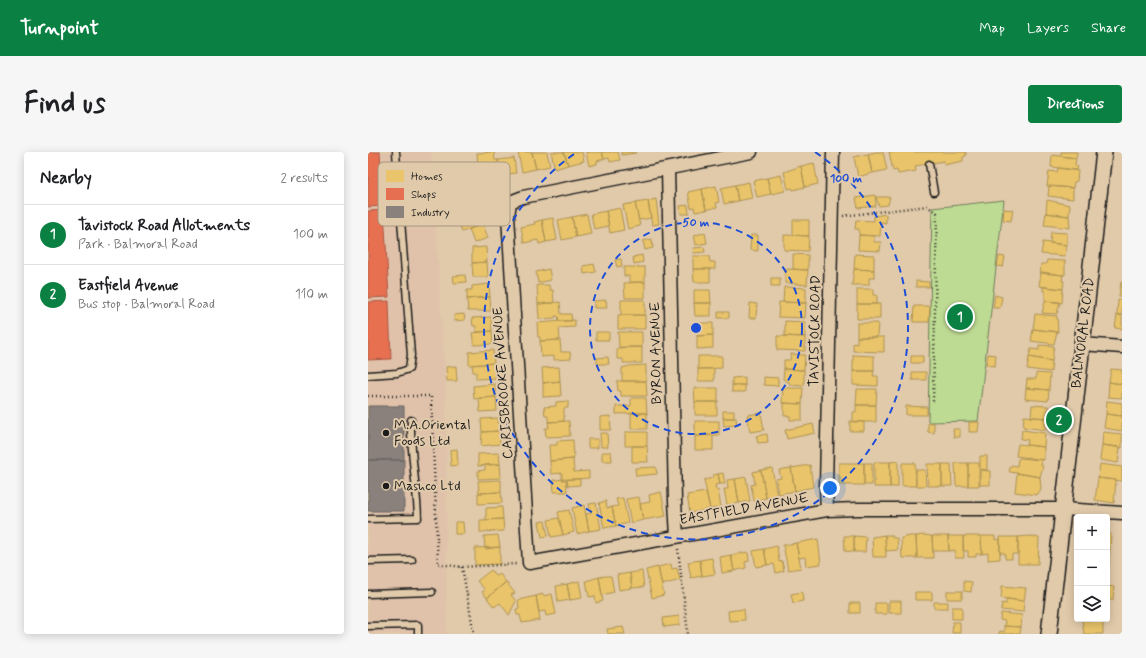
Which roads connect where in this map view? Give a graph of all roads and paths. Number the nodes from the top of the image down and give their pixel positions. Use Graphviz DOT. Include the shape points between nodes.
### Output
graph roads {
  1 [pos="396,152"];
  2 [pos="751,152"];
  3 [pos="833,152"];
  4 [pos="1104,152"];
  5 [pos="397,162"];
  6 [pos="929,164"];
  7 [pos="668,169"];
  8 [pos="934,192"];
  9 [pos="510,202"];
  10 [pos="832,218"];
  11 [pos="401,226"];
  12 [pos="509,226"];
  13 [pos="1082,344"];
  14 [pos="1122,347"];
  15 [pos="368,375"];
  16 [pos="368,396"];
  17 [pos="933,403"];
  18 [pos="410,420"];
  19 [pos="1063,509"];
  20 [pos="827,510"];
  21 [pos="1122,513"];
  22 [pos="368,519"];
  23 [pos="677,537"];
  24 [pos="412,560"];
  25 [pos="368,561"];
  26 [pos="529,563"];
  27 [pos="462,567"];
  28 [pos="432,592"];
  29 [pos="368,594"];
  30 [pos="368,626"];
  31 [pos="418,634"];
  32 [pos="474,634"];
  33 [pos="688,634"];
  34 [pos="1049,634"];
  1 -- 5 [label="lane"];
  2 -- 7 [label="street"];
  3 -- 10 [label="street, TAVISTOCK ROAD"];
  4 -- 13 [label="street, BALMORAL ROAD"];
  6 -- 8 [label="lane"];
  7 -- 9 [label="street, CARISBROOKE AVENUE" via="523,197"];
  7 -- 23 [label="street, BYRON AVENUE"];
  10 -- 17 [label="path" via="927,206 937,214"];
  10 -- 20 [label="street, TAVISTOCK ROAD"];
  11 -- 15 [label="lane" via="411,355 409,370 397,374"];
  12 -- 26 [label="street, CARISBROOKE AVENUE"];
  13 -- 14 [label="street"];
  13 -- 19 [label="street, BALMORAL ROAD"];
  16 -- 27 [label="path" via="431,396 438,564"];
  18 -- 22 [label="lane" via="410,445 418,498 418,518"];
  19 -- 20 [label="street, EASTFIELD AVENUE"];
  19 -- 21 [label="street, EASTFIELD AVENUE"];
  19 -- 34 [label="street, BALMORAL ROAD"];
  20 -- 23 [label="street, EASTFIELD AVENUE"];
  23 -- 26 [label="street, EASTFIELD AVENUE"];
  23 -- 33 [label="path"];
  24 -- 25 [label="lane"];
  26 -- 27 [label="path"];
  27 -- 32 [label="path"];
  28 -- 29 [label="lane"];
  30 -- 31 [label="lane" via="418,625"];
}
